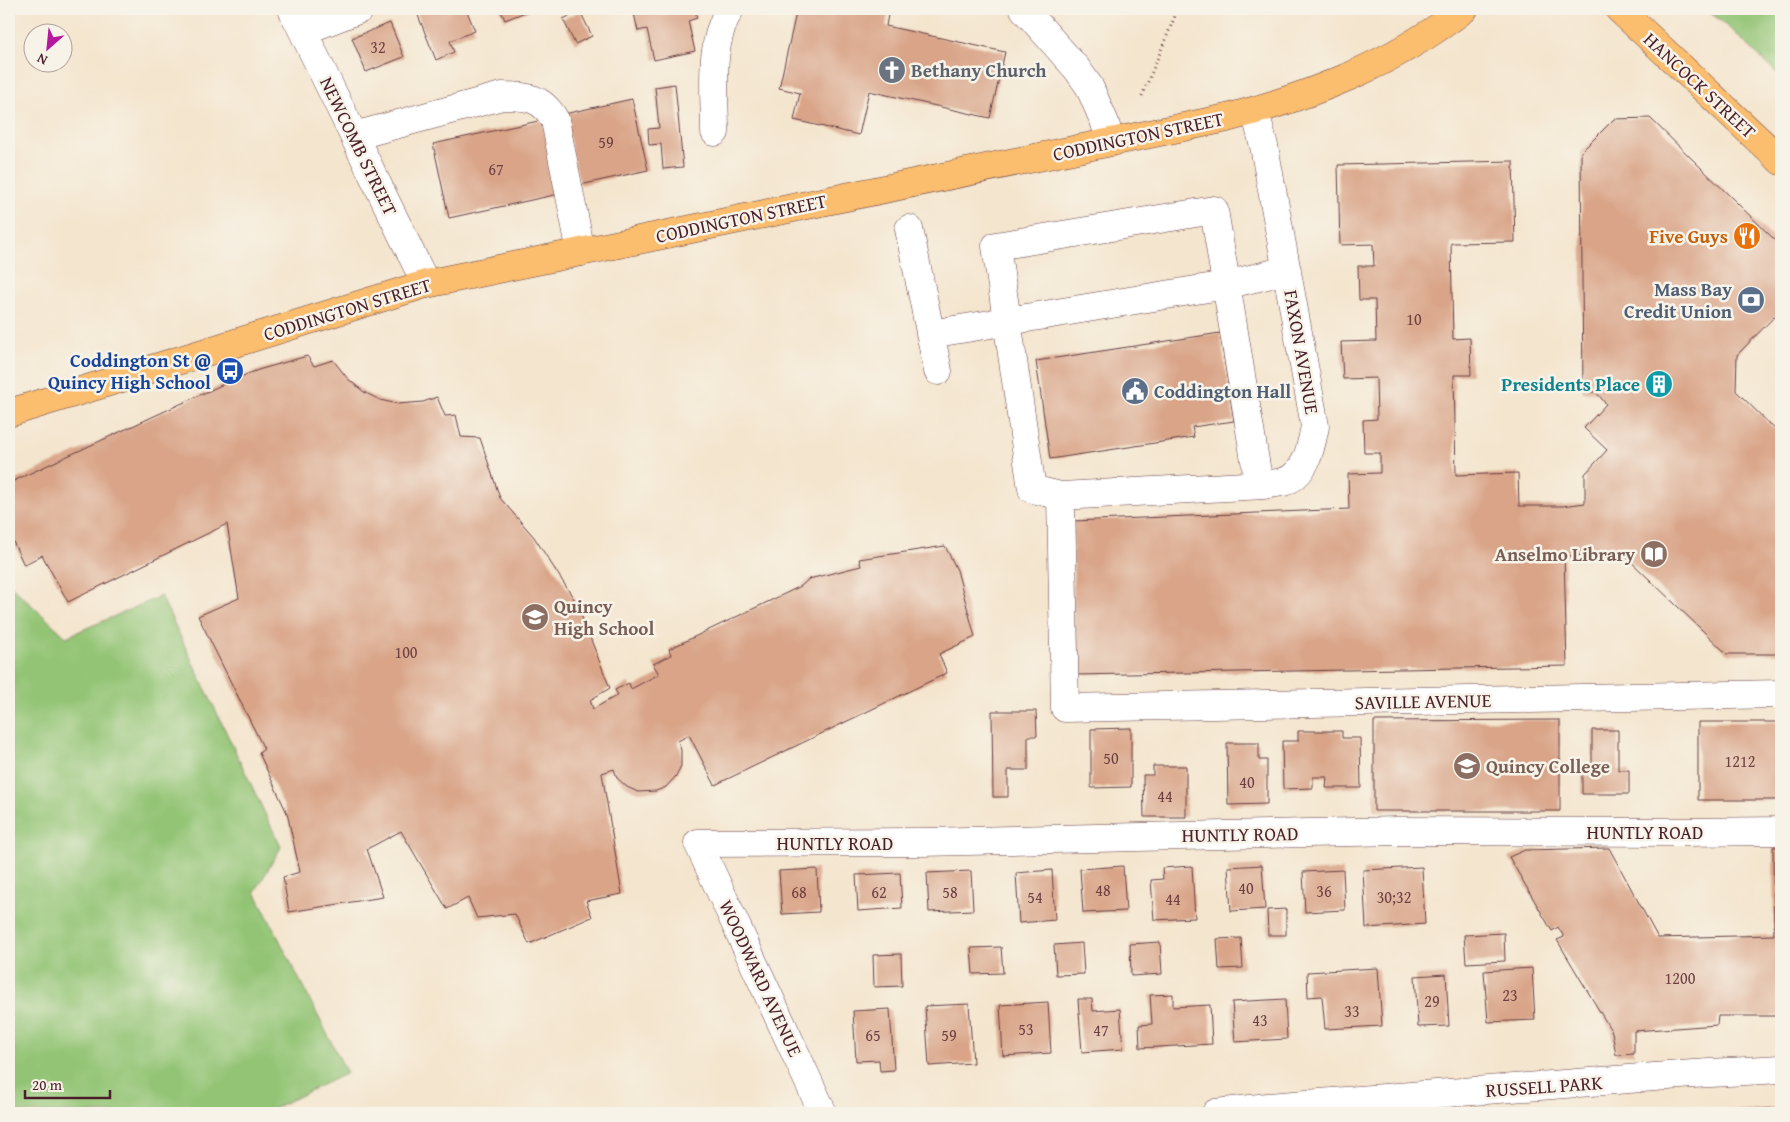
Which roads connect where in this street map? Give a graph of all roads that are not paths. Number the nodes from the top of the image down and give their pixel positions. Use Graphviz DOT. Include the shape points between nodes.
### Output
graph roads {
  1 [pos="360,9"];
  2 [pos="730,9"];
  3 [pos="1024,9"];
  4 [pos="1464,9"];
  5 [pos="1619,9"];
  6 [pos="297,20"];
  7 [pos="1254,111"];
  8 [pos="715,132"];
  9 [pos="354,136"];
  10 [pos="1110,141"];
  11 [pos="1781,162"];
  12 [pos="909,229"];
  13 [pos="581,252"];
  14 [pos="1287,270"];
  15 [pos="426,284"];
  16 [pos="1226,285"];
  17 [pos="1007,320"];
  18 [pos="930,334"];
  19 [pos="938,370"];
  20 [pos="9,413"];
  21 [pos="1260,485"];
  22 [pos="1061,496"];
  23 [pos="1781,694"];
  24 [pos="1781,831"];
  25 [pos="698,843"];
  26 [pos="1781,1069"];
  27 [pos="823,1113"];
  28 [pos="1216,1113"];
  1 -- 6 [label="street"];
  2 -- 8 [label="street" via="722,21 715,53"];
  3 -- 10 [label="street" via="1089,86"];
  4 -- 7 [label="main road, CODDINGTON STREET" via="1426,36 1372,67"];
  5 -- 11 [label="main road, HANCOCK STREET"];
  6 -- 9 [label="street, NEWCOMB STREET"];
  7 -- 10 [label="main road, CODDINGTON STREET"];
  7 -- 14 [label="street, FAXON AVENUE" via="1264,146"];
  9 -- 13 [label="street" via="502,96 537,100 548,108 555,120"];
  9 -- 15 [label="street, NEWCOMB STREET"];
  10 -- 13 [label="main road, CODDINGTON STREET"];
  12 -- 18 [label="street"];
  13 -- 15 [label="main road, CODDINGTON STREET"];
  14 -- 16 [label="street"];
  14 -- 21 [label="street, FAXON AVENUE" via="1315,426 1302,468 1286,481"];
  15 -- 20 [label="main road, CODDINGTON STREET"];
  16 -- 17 [label="street"];
  16 -- 17 [label="street" via="1214,210 996,246"];
  16 -- 21 [label="street"];
  17 -- 18 [label="street"];
  17 -- 22 [label="street, FAXON AVENUE" via="1032,489"];
  18 -- 19 [label="street"];
  21 -- 22 [label="street, FAXON AVENUE"];
  22 -- 23 [label="street, SAVILLE AVENUE" via="1066,708"];
  24 -- 25 [label="street, HUNTLY ROAD" via="1397,831 923,842"];
  25 -- 27 [label="street, WOODWARD AVENUE"];
  26 -- 28 [label="street, RUSSELL PARK"];
}
